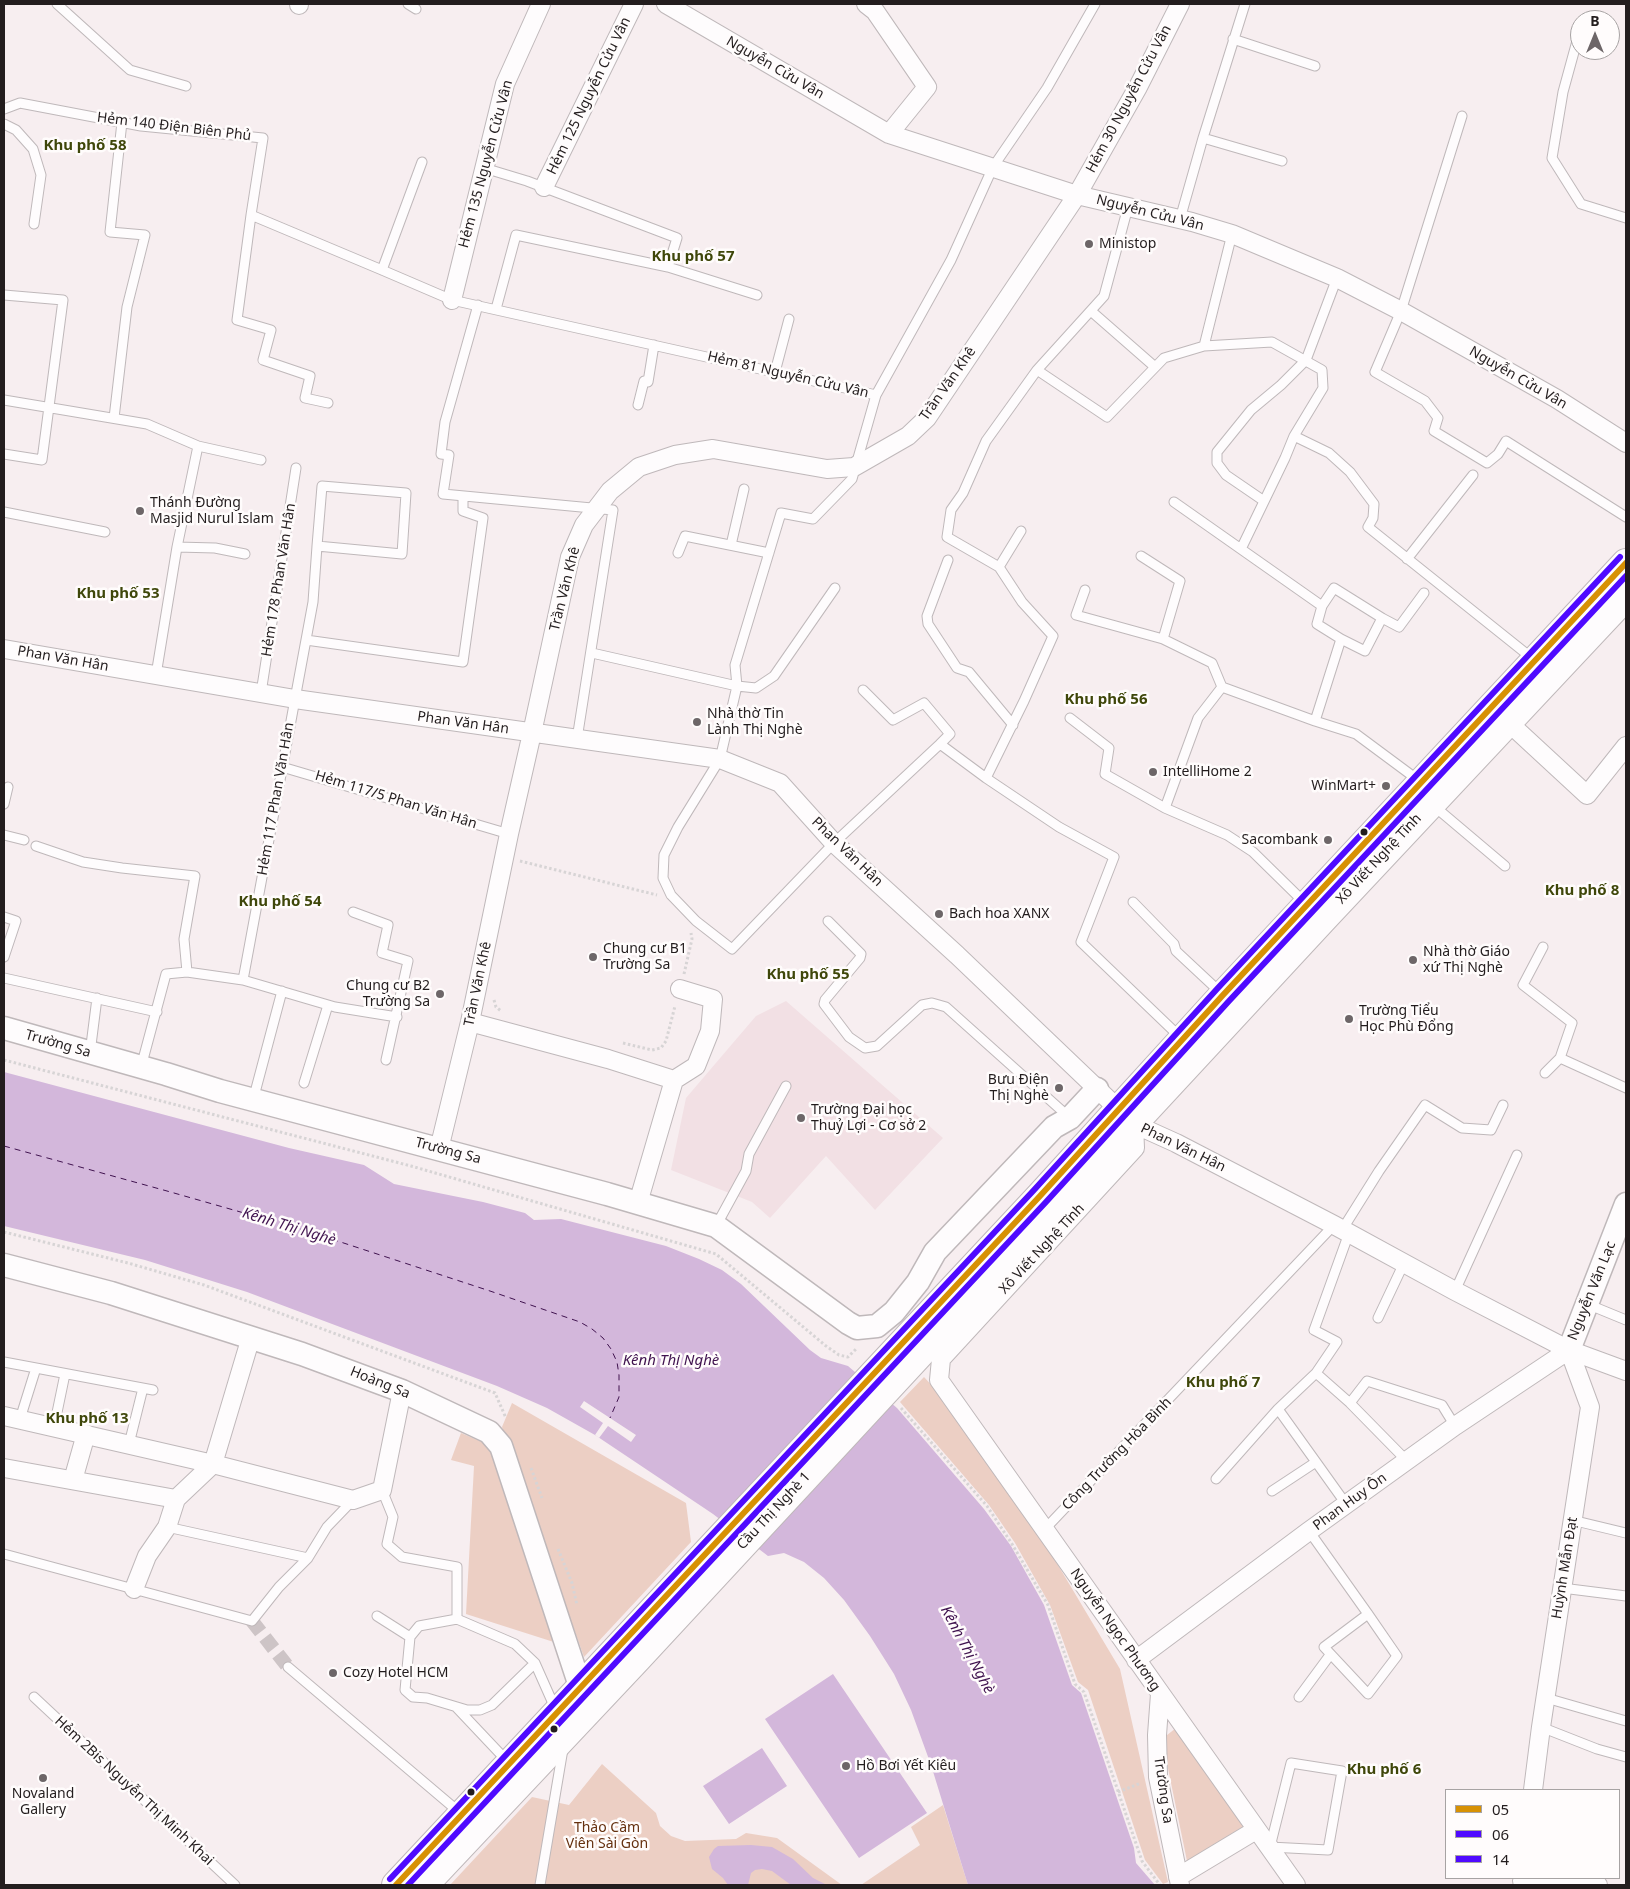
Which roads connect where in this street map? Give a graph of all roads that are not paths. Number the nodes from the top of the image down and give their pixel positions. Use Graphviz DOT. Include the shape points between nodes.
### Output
graph roads {
  1 [pos="57,4"];
  2 [pos="541,4"];
  3 [pos="634,4"];
  4 [pos="666,4"];
  5 [pos="869,4"];
  6 [pos="1096,4"];
  7 [pos="1180,4"];
  8 [pos="1245,4"];
  9 [pos="1233,39"];
  10 [pos="1572,60"];
  11 [pos="1315,66"];
  12 [pos="186,86"];
  13 [pos="4,109"];
  14 [pos="1462,116"];
  15 [pos="122,122"];
  16 [pos="4,124"];
  17 [pos="889,134"];
  18 [pos="1203,138"];
  19 [pos="1282,161"];
  20 [pos="422,162"];
  21 [pos="993,167"];
  22 [pos="484,168"];
  23 [pos="544,187"];
  24 [pos="1077,194"];
  25 [pos="1128,207"];
  26 [pos="251,215"];
  27 [pos="1626,218"];
  28 [pos="1180,219"];
  29 [pos="34,224"];
  30 [pos="1232,234"];
  31 [pos="668,267"];
  32 [pos="382,270"];
  33 [pos="1337,278"];
  34 [pos="4,295"];
  35 [pos="757,295"];
  36 [pos="452,300"];
  37 [pos="478,305"];
  38 [pos="496,309"];
  39 [pos="1091,311"];
  40 [pos="1401,312"];
  41 [pos="788,319"];
  42 [pos="654,345"];
  43 [pos="1204,346"];
  44 [pos="1306,360"];
  45 [pos="1155,367"];
  46 [pos="1037,370"];
  47 [pos="775,372"];
  48 [pos="876,395"];
  49 [pos="4,400"];
  50 [pos="328,403"];
  51 [pos="638,405"];
  52 [pos="50,408"];
  53 [pos="114,418"];
  54 [pos="1294,436"];
  55 [pos="1626,443"];
  56 [pos="198,446"];
  57 [pos="4,454"];
  58 [pos="261,460"];
  59 [pos="854,467"];
  60 [pos="296,468"];
  61 [pos="1473,475"];
  62 [pos="744,489"];
  63 [pos="463,497"];
  64 [pos="1264,501"];
  65 [pos="1174,502"];
  66 [pos="597,508"];
  67 [pos="4,512"];
  68 [pos="1626,517"];
  69 [pos="1021,531"];
  70 [pos="106,532"];
  71 [pos="731,545"];
  72 [pos="317,546"];
  73 [pos="177,548"];
  74 [pos="1241,549"];
  75 [pos="678,553"];
  76 [pos="768,553"];
  77 [pos="245,554"];
  78 [pos="1141,556"];
  79 [pos="1407,559"];
  80 [pos="948,560"];
  81 [pos="1626,564"];
  82 [pos="999,567"];
  83 [pos="835,588"];
  84 [pos="1086,590"];
  85 [pos="1424,592"];
  86 [pos="1626,596"];
  87 [pos="1322,606"];
  88 [pos="1382,618"];
  89 [pos="1163,638"];
  90 [pos="1341,638"];
  91 [pos="306,640"];
  92 [pos="4,649"];
  93 [pos="592,652"];
  94 [pos="1535,661"];
  95 [pos="156,675"];
  96 [pos="737,686"];
  97 [pos="1222,687"];
  98 [pos="863,690"];
  99 [pos="261,693"];
  100 [pos="294,698"];
  101 [pos="1070,718"];
  102 [pos="1315,721"];
  103 [pos="1508,722"];
  104 [pos="1013,725"];
  105 [pos="532,733"];
  106 [pos="577,739"];
  107 [pos="940,744"];
  108 [pos="1626,746"];
  109 [pos="720,759"];
  110 [pos="282,767"];
  111 [pos="986,778"];
  112 [pos="8,786"];
  113 [pos="1427,794"];
  114 [pos="4,804"];
  115 [pos="1165,808"];
  116 [pos="509,834"];
  117 [pos="4,835"];
  118 [pos="24,840"];
  119 [pos="834,843"];
  120 [pos="36,846"];
  121 [pos="1505,866"];
  122 [pos="1134,902"];
  123 [pos="353,912"];
  124 [pos="1314,913"];
  125 [pos="4,917"];
  126 [pos="828,922"];
  127 [pos="1543,947"];
  128 [pos="4,957"];
  129 [pos="187,972"];
  130 [pos="4,978"];
  131 [pos="243,980"];
  132 [pos="680,989"];
  133 [pos="282,991"];
  134 [pos="1223,994"];
  135 [pos="98,998"];
  136 [pos="328,1005"];
  137 [pos="158,1012"];
  138 [pos="397,1017"];
  139 [pos="470,1022"];
  140 [pos="4,1028"];
  141 [pos="1182,1040"];
  142 [pos="90,1053"];
  143 [pos="1560,1058"];
  144 [pos="386,1060"];
  145 [pos="141,1067"];
  146 [pos="1545,1073"];
  147 [pos="674,1080"];
  148 [pos="304,1082"];
  149 [pos="786,1086"];
  150 [pos="1626,1088"];
  151 [pos="1097,1089"];
  152 [pos="253,1100"];
  153 [pos="1503,1105"];
  154 [pos="1127,1116"];
  155 [pos="1070,1118"];
  156 [pos="439,1149"];
  157 [pos="1517,1155"];
  158 [pos="638,1203"];
  159 [pos="1047,1203"];
  160 [pos="1626,1204"];
  161 [pos="716,1226"];
  162 [pos="1342,1230"];
  163 [pos="1404,1263"];
  164 [pos="4,1265"];
  165 [pos="1455,1292"];
  166 [pos="1587,1304"];
  167 [pos="1378,1318"];
  168 [pos="1626,1320"];
  169 [pos="251,1337"];
  170 [pos="1569,1350"];
  171 [pos="4,1362"];
  172 [pos="36,1368"];
  173 [pos="1626,1371"];
  174 [pos="940,1372"];
  175 [pos="1316,1373"];
  176 [pos="65,1374"];
  177 [pos="143,1388"];
  178 [pos="154,1390"];
  179 [pos="402,1391"];
  180 [pos="1350,1403"];
  181 [pos="1278,1409"];
  182 [pos="12,1418"];
  183 [pos="1455,1426"];
  184 [pos="54,1427"];
  185 [pos="86,1434"];
  186 [pos="129,1444"];
  187 [pos="1407,1461"];
  188 [pos="1316,1462"];
  189 [pos="213,1464"];
  190 [pos="4,1468"];
  191 [pos="1216,1479"];
  192 [pos="73,1480"];
  193 [pos="382,1490"];
  194 [pos="1272,1491"];
  195 [pos="176,1499"];
  196 [pos="353,1500"];
  197 [pos="1346,1504"];
  198 [pos="1572,1520"];
  199 [pos="167,1527"];
  200 [pos="1044,1530"];
  201 [pos="1309,1530"];
  202 [pos="1626,1533"];
  203 [pos="4,1554"];
  204 [pos="308,1558"];
  205 [pos="1562,1588"];
  206 [pos="134,1589"];
  207 [pos="1626,1596"];
  208 [pos="1368,1614"];
  209 [pos="377,1616"];
  210 [pos="457,1619"];
  211 [pos="410,1637"];
  212 [pos="1330,1655"];
  213 [pos="626,1656"];
  214 [pos="1136,1660"];
  215 [pos="535,1663"];
  216 [pos="288,1667"];
  217 [pos="581,1688"];
  218 [pos="1160,1694"];
  219 [pos="34,1697"];
  220 [pos="1299,1697"];
  221 [pos="1546,1698"];
  222 [pos="456,1707"];
  223 [pos="1626,1721"];
  224 [pos="561,1724"];
  225 [pos="1541,1727"];
  226 [pos="1626,1757"];
  227 [pos="509,1763"];
  228 [pos="1533,1789"];
  229 [pos="462,1815"];
  230 [pos="1256,1830"];
  231 [pos="1270,1847"];
  232 [pos="1179,1881"];
  233 [pos="1522,1881"];
  234 [pos="235,1885"];
  235 [pos="396,1885"];
  236 [pos="424,1885"];
  237 [pos="540,1885"];
  238 [pos="1296,1885"];
  239 [pos="1598,1885"];
  1 -- 12 [label="lane" via="130,70"];
  2 -- 22 [label="street, Hẻm 135 Nguyễn Cửu Vân" via="505,84"];
  3 -- 23 [label="street, Hẻm 125 Nguyễn Cửu Vân"];
  4 -- 17 [label="street, Nguyễn Cửu Vân"];
  5 -- 17 [label="street" via="927,87"];
  6 -- 21 [label="lane, Hẻm 81 Nguyễn Cửu Vân" via="1047,88"];
  7 -- 24 [label="street, Hẻm 30 Nguyễn Cửu Vân" via="1138,87"];
  8 -- 9 [label="lane"];
  9 -- 11 [label="lane"];
  9 -- 18 [label="lane"];
  10 -- 27 [label="lane" via="1552,158 1581,204"];
  13 -- 15 [label="lane, Hẻm 140 Điện Biên Phủ" via="20,104"];
  14 -- 40 [label="lane"];
  15 -- 26 [label="lane, Hẻm 140 Điện Biên Phủ" via="263,138"];
  15 -- 53 [label="lane" via="110,232 145,235 127,307"];
  16 -- 29 [label="lane" via="16,130 33,149 41,175"];
  17 -- 21 [label="street, Nguyễn Cửu Vân"];
  18 -- 19 [label="lane"];
  18 -- 28 [label="lane"];
  20 -- 32 [label="lane"];
  21 -- 24 [label="street, Nguyễn Cửu Vân"];
  21 -- 48 [label="lane, Hẻm 81 Nguyễn Cửu Vân" via="950,260"];
  22 -- 23 [label="lane"];
  22 -- 36 [label="street, Hẻm 135 Nguyễn Cửu Vân"];
  23 -- 31 [label="lane" via="677,238"];
  24 -- 25 [label="street, Nguyễn Cửu Vân"];
  24 -- 59 [label="street, Trần Văn Khê" via="927,418 908,436"];
  25 -- 28 [label="street, Nguyễn Cửu Vân"];
  25 -- 39 [label="lane" via="1104,296"];
  26 -- 32 [label="lane"];
  26 -- 50 [label="lane" via="237,320 270,330 263,360 310,376 305,398"];
  28 -- 30 [label="street, Nguyễn Cửu Vân"];
  30 -- 33 [label="street, Nguyễn Cửu Vân"];
  30 -- 43 [label="lane"];
  31 -- 35 [label="lane"];
  31 -- 38 [label="lane" via="516,235"];
  32 -- 36 [label="lane"];
  33 -- 40 [label="street, Nguyễn Cửu Vân"];
  33 -- 44 [label="lane"];
  34 -- 52 [label="lane" via="63,300"];
  36 -- 37 [label="lane"];
  37 -- 38 [label="lane, Hẻm 81 Nguyễn Cửu Vân"];
  37 -- 63 [label="lane" via="445,422 440,454 449,455 443,494"];
  38 -- 42 [label="lane, Hẻm 81 Nguyễn Cửu Vân"];
  39 -- 45 [label="lane"];
  39 -- 46 [label="lane"];
  40 -- 55 [label="street, Nguyễn Cửu Vân" via="1557,399"];
  40 -- 68 [label="lane" via="1375,372 1425,401 1438,418 1434,431 1487,462 1498,454 1506,441"];
  41 -- 47 [label="lane"];
  42 -- 47 [label="lane, Hẻm 81 Nguyễn Cửu Vân"];
  42 -- 51 [label="lane" via="648,382 644,381"];
  43 -- 44 [label="lane" via="1272,342"];
  43 -- 45 [label="lane" via="1164,358"];
  44 -- 54 [label="lane" via="1322,370 1323,388"];
  44 -- 64 [label="lane" via="1251,410 1217,452 1217,463 1226,475"];
  45 -- 46 [label="lane" via="1107,417"];
  46 -- 82 [label="lane" via="986,441 952,510 948,536"];
  47 -- 48 [label="lane, Hẻm 81 Nguyễn Cửu Vân"];
  48 -- 59 [label="lane"];
  49 -- 52 [label="lane"];
  52 -- 53 [label="lane"];
  52 -- 57 [label="lane" via="42,460"];
  53 -- 56 [label="lane" via="147,424"];
  54 -- 64 [label="lane"];
  54 -- 79 [label="lane" via="1329,453 1350,472 1374,504 1373,518 1368,527"];
  56 -- 58 [label="lane"];
  56 -- 73 [label="lane"];
  59 -- 66 [label="street, Trần Văn Khê" via="827,469 713,449 675,455 639,467"];
  59 -- 76 [label="lane" via="852,479 813,519 780,513"];
  60 -- 99 [label="lane, Hẻm 178 Phan Văn Hân"];
  61 -- 79 [label="lane"];
  62 -- 71 [label="lane"];
  63 -- 66 [label="lane"];
  63 -- 91 [label="lane" via="463,511 483,518 463,662"];
  64 -- 74 [label="lane"];
  65 -- 74 [label="lane"];
  66 -- 93 [label="lane" via="613,510"];
  66 -- 105 [label="street, Trần Văn Khê" via="584,525 570,557"];
  67 -- 70 [label="lane"];
  69 -- 82 [label="lane"];
  71 -- 75 [label="lane" via="685,536"];
  71 -- 76 [label="lane"];
  72 -- 72 [label="lane, Hẻm 117 Phan Văn Hân" via="322,486 406,493 402,554"];
  72 -- 91 [label="lane, Hẻm 117 Phan Văn Hân" via="313,602"];
  73 -- 77 [label="lane" via="215,548"];
  73 -- 95 [label="lane"];
  74 -- 87 [label="lane"];
  76 -- 96 [label="lane" via="735,665"];
  78 -- 89 [label="lane" via="1180,581"];
  79 -- 94 [label="lane"];
  80 -- 104 [label="lane" via="927,616 928,624 957,668 969,672"];
  81 -- 94 [label="main road, Xô Viết Nghệ Tĩnh"];
  82 -- 104 [label="lane" via="1022,602 1053,636"];
  83 -- 96 [label="lane" via="774,676 756,688"];
  84 -- 89 [label="lane" via="1076,615"];
  85 -- 88 [label="lane" via="1399,627"];
  86 -- 103 [label="main road, Xô Viết Nghệ Tĩnh"];
  87 -- 88 [label="lane" via="1334,588"];
  87 -- 90 [label="lane" via="1317,624"];
  88 -- 90 [label="lane" via="1365,651"];
  89 -- 97 [label="lane" via="1212,663"];
  90 -- 102 [label="lane"];
  91 -- 100 [label="lane, Hẻm 117 Phan Văn Hân"];
  92 -- 95 [label="street, Phan Văn Hân"];
  93 -- 96 [label="lane"];
  93 -- 106 [label="lane"];
  94 -- 113 [label="main road, Xô Viết Nghệ Tĩnh"];
  95 -- 99 [label="street, Phan Văn Hân"];
  96 -- 109 [label="lane"];
  97 -- 102 [label="lane"];
  97 -- 115 [label="lane" via="1198,718"];
  98 -- 107 [label="lane" via="893,720 924,703 950,734"];
  99 -- 100 [label="street, Phan Văn Hân"];
  100 -- 105 [label="street, Phan Văn Hân"];
  100 -- 110 [label="lane, Hẻm 117 Phan Văn Hân"];
  101 -- 115 [label="lane" via="1110,748 1104,774"];
  102 -- 113 [label="lane" via="1356,734"];
  103 -- 108 [label="street" via="1586,795"];
  103 -- 113 [label="main road, Xô Viết Nghệ Tĩnh"];
  104 -- 111 [label="lane"];
  105 -- 106 [label="street, Phan Văn Hân"];
  105 -- 116 [label="street, Trần Văn Khê"];
  106 -- 109 [label="street, Phan Văn Hân"];
  107 -- 111 [label="lane"];
  107 -- 119 [label="lane"];
  109 -- 119 [label="street, Phan Văn Hân" via="780,783"];
  109 -- 119 [label="lane" via="664,855 662,878 671,895 696,921 732,950"];
  110 -- 116 [label="lane, Hẻm 117/5 Phan Văn Hân"];
  110 -- 131 [label="lane, Hẻm 117 Phan Văn Hân"];
  111 -- 141 [label="lane" via="1059,827 1114,857 1081,942"];
  112 -- 114 [label="lane"];
  113 -- 121 [label="lane"];
  113 -- 124 [label="main road, Xô Viết Nghệ Tĩnh"];
  115 -- 124 [label="lane" via="1227,835 1253,852"];
  116 -- 139 [label="street, Trần Văn Khê" via="513,859"];
  117 -- 118 [label="lane"];
  119 -- 151 [label="street, Phan Văn Hân"];
  120 -- 129 [label="lane" via="83,862 195,876 184,939"];
  122 -- 134 [label="lane" via="1174,944 1176,951"];
  123 -- 138 [label="lane" via="388,925 382,953 408,961"];
  124 -- 134 [label="main road, Xô Viết Nghệ Tĩnh"];
  124 -- 154 [label="main road, Xô Viết Nghệ Tĩnh"];
  125 -- 128 [label="lane" via="16,922"];
  126 -- 155 [label="lane" via="861,954 824,1000 849,1037 865,1048 877,1046 922,1005 932,1003 946,1007"];
  127 -- 143 [label="lane" via="1523,985 1572,1023"];
  129 -- 131 [label="lane"];
  129 -- 137 [label="lane" via="166,974"];
  130 -- 135 [label="lane"];
  131 -- 133 [label="lane"];
  132 -- 147 [label="street" via="713,999 710,1031 696,1066"];
  133 -- 136 [label="lane"];
  133 -- 152 [label="lane"];
  134 -- 141 [label="main road, Xô Viết Nghệ Tĩnh"];
  135 -- 137 [label="lane"];
  135 -- 142 [label="lane"];
  136 -- 138 [label="lane"];
  136 -- 148 [label="lane"];
  137 -- 145 [label="lane"];
  138 -- 144 [label="lane"];
  139 -- 147 [label="street"];
  139 -- 156 [label="street, Trần Văn Khê"];
  140 -- 142 [label="street, Trường Sa"];
  141 -- 154 [label="main road, Xô Viết Nghệ Tĩnh"];
  142 -- 145 [label="street, Trường Sa"];
  143 -- 146 [label="lane"];
  143 -- 150 [label="lane"];
  145 -- 152 [label="street, Trường Sa"];
  147 -- 158 [label="street"];
  149 -- 161 [label="lane" via="750,1154 746,1172"];
  151 -- 154 [label="street, Phan Văn Hân"];
  151 -- 155 [label="street"];
  152 -- 156 [label="street, Trường Sa"];
  153 -- 162 [label="lane" via="1491,1130 1462,1128 1426,1105"];
  154 -- 159 [label="main road, Xô Viết Nghệ Tĩnh"];
  154 -- 162 [label="street, Phan Văn Hân"];
  154 -- 174 [label="street, Xô Viết Nghệ Tĩnh" via="1135,1148 941,1359"];
  155 -- 161 [label="street, Trường Sa" via="1063,1134 943,1263 918,1282 894,1312 872,1327 857,1328 848,1324"];
  156 -- 158 [label="street, Trường Sa"];
  157 -- 165 [label="lane"];
  158 -- 161 [label="street, Trường Sa"];
  159 -- 213 [label="main road, Cầu Thị Nghè 1"];
  160 -- 166 [label="street, Nguyễn Văn Lạc"];
  162 -- 163 [label="street, Phan Văn Hân"];
  162 -- 175 [label="lane" via="1314,1330 1337,1342"];
  162 -- 200 [label="lane, Công Trường Hòa Bình"];
  163 -- 165 [label="street, Phan Văn Hân"];
  163 -- 167 [label="lane"];
  164 -- 169 [label="street, Hoàng Sa" via="111,1293"];
  165 -- 170 [label="street, Phan Văn Hân"];
  166 -- 168 [label="lane"];
  166 -- 170 [label="street, Nguyễn Văn Lạc"];
  169 -- 179 [label="street, Hoàng Sa"];
  169 -- 189 [label="street"];
  170 -- 173 [label="street, Phan Văn Hân"];
  170 -- 183 [label="street, Phan Huy Ôn"];
  170 -- 198 [label="street, Huỳnh Mẫn Đạt" via="1590,1407"];
  171 -- 172 [label="lane"];
  172 -- 176 [label="lane"];
  172 -- 182 [label="lane"];
  174 -- 200 [label="street, Nguyễn Ngọc Phương" via="940,1380"];
  175 -- 180 [label="lane"];
  175 -- 181 [label="lane"];
  176 -- 177 [label="lane"];
  176 -- 184 [label="lane"];
  177 -- 178 [label="lane"];
  177 -- 186 [label="lane"];
  179 -- 193 [label="street"];
  179 -- 217 [label="street, Hoàng Sa" via="483,1428 501,1446"];
  180 -- 183 [label="lane" via="1367,1381 1442,1405"];
  180 -- 187 [label="lane"];
  181 -- 188 [label="lane"];
  181 -- 191 [label="lane"];
  182 -- 184 [label="street"];
  183 -- 187 [label="street, Phan Huy Ôn"];
  184 -- 185 [label="street"];
  185 -- 186 [label="street"];
  185 -- 192 [label="street"];
  186 -- 189 [label="street"];
  187 -- 197 [label="street, Phan Huy Ôn"];
  188 -- 194 [label="lane"];
  188 -- 197 [label="lane"];
  189 -- 195 [label="street"];
  189 -- 196 [label="street"];
  190 -- 192 [label="street"];
  192 -- 195 [label="street"];
  193 -- 196 [label="street"];
  193 -- 210 [label="lane" via="393,1518 387,1544 402,1557 457,1567"];
  195 -- 199 [label="street"];
  196 -- 204 [label="lane" via="326,1528"];
  197 -- 201 [label="street, Phan Huy Ôn"];
  198 -- 202 [label="lane"];
  198 -- 205 [label="street, Huỳnh Mẫn Đạt"];
  199 -- 204 [label="lane"];
  199 -- 206 [label="street" via="147,1556"];
  200 -- 214 [label="street, Nguyễn Ngọc Phương"];
  201 -- 208 [label="lane"];
  201 -- 214 [label="street, Phan Huy Ôn"];
  203 -- 206 [label="lane"];
  204 -- 206 [label="lane" via="252,1621"];
  205 -- 207 [label="lane"];
  205 -- 221 [label="street, Huỳnh Mẫn Đạt"];
  208 -- 212 [label="lane" via="1324,1647"];
  208 -- 212 [label="lane" via="1397,1656 1368,1694"];
  209 -- 211 [label="lane"];
  210 -- 211 [label="lane" via="419,1626"];
  210 -- 215 [label="lane" via="515,1644"];
  211 -- 222 [label="lane" via="405,1690 413,1697"];
  212 -- 220 [label="lane"];
  213 -- 217 [label="main road"];
  213 -- 224 [label="main road"];
  214 -- 218 [label="street, Nguyễn Ngọc Phương"];
  215 -- 222 [label="lane" via="492,1705 480,1710"];
  215 -- 224 [label="lane"];
  216 -- 229 [label="lane"];
  217 -- 224 [label="main road"];
  218 -- 230 [label="street, Nguyễn Ngọc Phương"];
  218 -- 232 [label="street, Trường Sa" via="1158,1777"];
  219 -- 234 [label="lane, Hẻm 2Bis Nguyễn Thị Minh Khai"];
  221 -- 223 [label="lane"];
  221 -- 225 [label="street, Huỳnh Mẫn Đạt"];
  222 -- 227 [label="lane"];
  224 -- 227 [label="main road"];
  224 -- 236 [label="main road"];
  224 -- 237 [label="lane"];
  225 -- 226 [label="lane"];
  225 -- 228 [label="street, Huỳnh Mẫn Đạt"];
  227 -- 229 [label="main road"];
  229 -- 235 [label="main road"];
  230 -- 231 [label="street, Nguyễn Ngọc Phương"];
  230 -- 232 [label="street"];
  231 -- 231 [label="lane" via="1291,1763 1342,1771 1328,1850"];
  231 -- 238 [label="street, Nguyễn Ngọc Phương"];
  233 -- 239 [label="street"];
}
